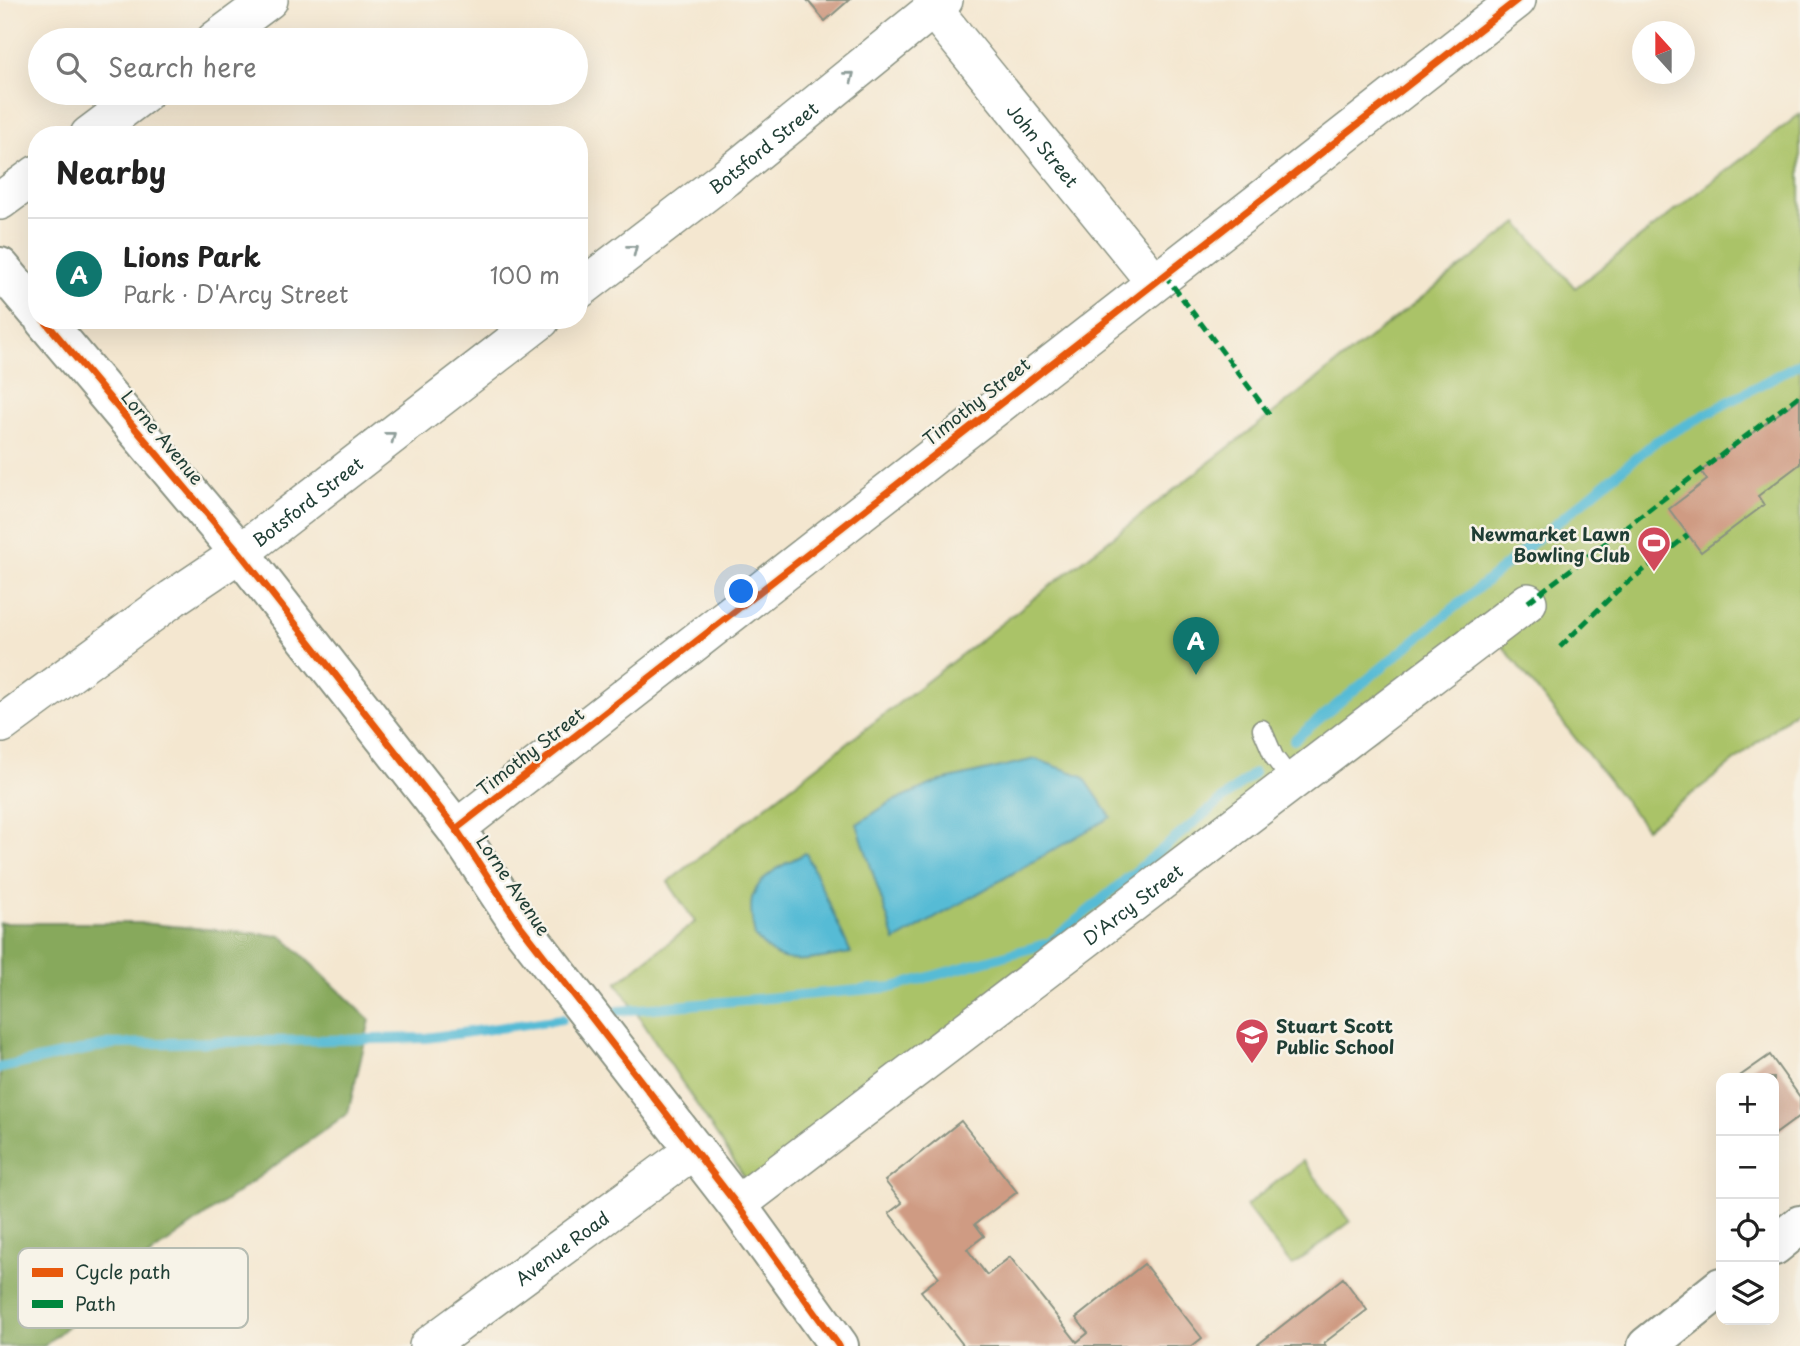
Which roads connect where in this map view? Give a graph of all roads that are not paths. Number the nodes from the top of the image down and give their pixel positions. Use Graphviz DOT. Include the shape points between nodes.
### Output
graph roads {
  1 [pos="269,0"];
  2 [pos="1517,0"];
  3 [pos="938,5"];
  4 [pos="231,28"];
  5 [pos="129,105"];
  6 [pos="101,126"];
  7 [pos="28,181"];
  8 [pos="0,201"];
  9 [pos="0,267"];
  10 [pos="1154,281"];
  11 [pos="588,283"];
  12 [pos="28,300"];
  13 [pos="52,329"];
  14 [pos="529,329"];
  15 [pos="240,553"];
  16 [pos="1528,602"];
  17 [pos="2,724"];
  18 [pos="1262,729"];
  19 [pos="1292,781"];
  20 [pos="456,829"];
  21 [pos="695,1149"];
  22 [pos="737,1205"];
  23 [pos="1800,1225"];
  24 [pos="1779,1242"];
  25 [pos="1716,1291"];
  26 [pos="428,1346"];
  27 [pos="839,1346"];
  28 [pos="1647,1346"];
  1 -- 4 [label="street"];
  2 -- 10 [label="street, Timothy Street"];
  3 -- 10 [label="street, John Street"];
  11 -- 3 [label="street, Botsford Street, one-way"];
  5 -- 6 [label="street"];
  7 -- 8 [label="street"];
  9 -- 12 [label="main road"];
  10 -- 20 [label="street, Timothy Street"];
  13 -- 15 [label="main road, Lorne Avenue"];
  15 -- 14 [label="street, Botsford Street, one-way"];
  15 -- 17 [label="street, Botsford Street"];
  15 -- 20 [label="main road, Lorne Avenue"];
  16 -- 19 [label="street, D'Arcy Street"];
  18 -- 19 [label="lane" via="1274,757"];
  19 -- 22 [label="street, D'Arcy Street"];
  20 -- 21 [label="main road, Lorne Avenue" via="519,924"];
  21 -- 22 [label="main road, Lorne Avenue"];
  21 -- 26 [label="street, Avenue Road"];
  22 -- 27 [label="main road, Lorne Avenue"];
  23 -- 24 [label="main road"];
  25 -- 28 [label="main road"];
}
